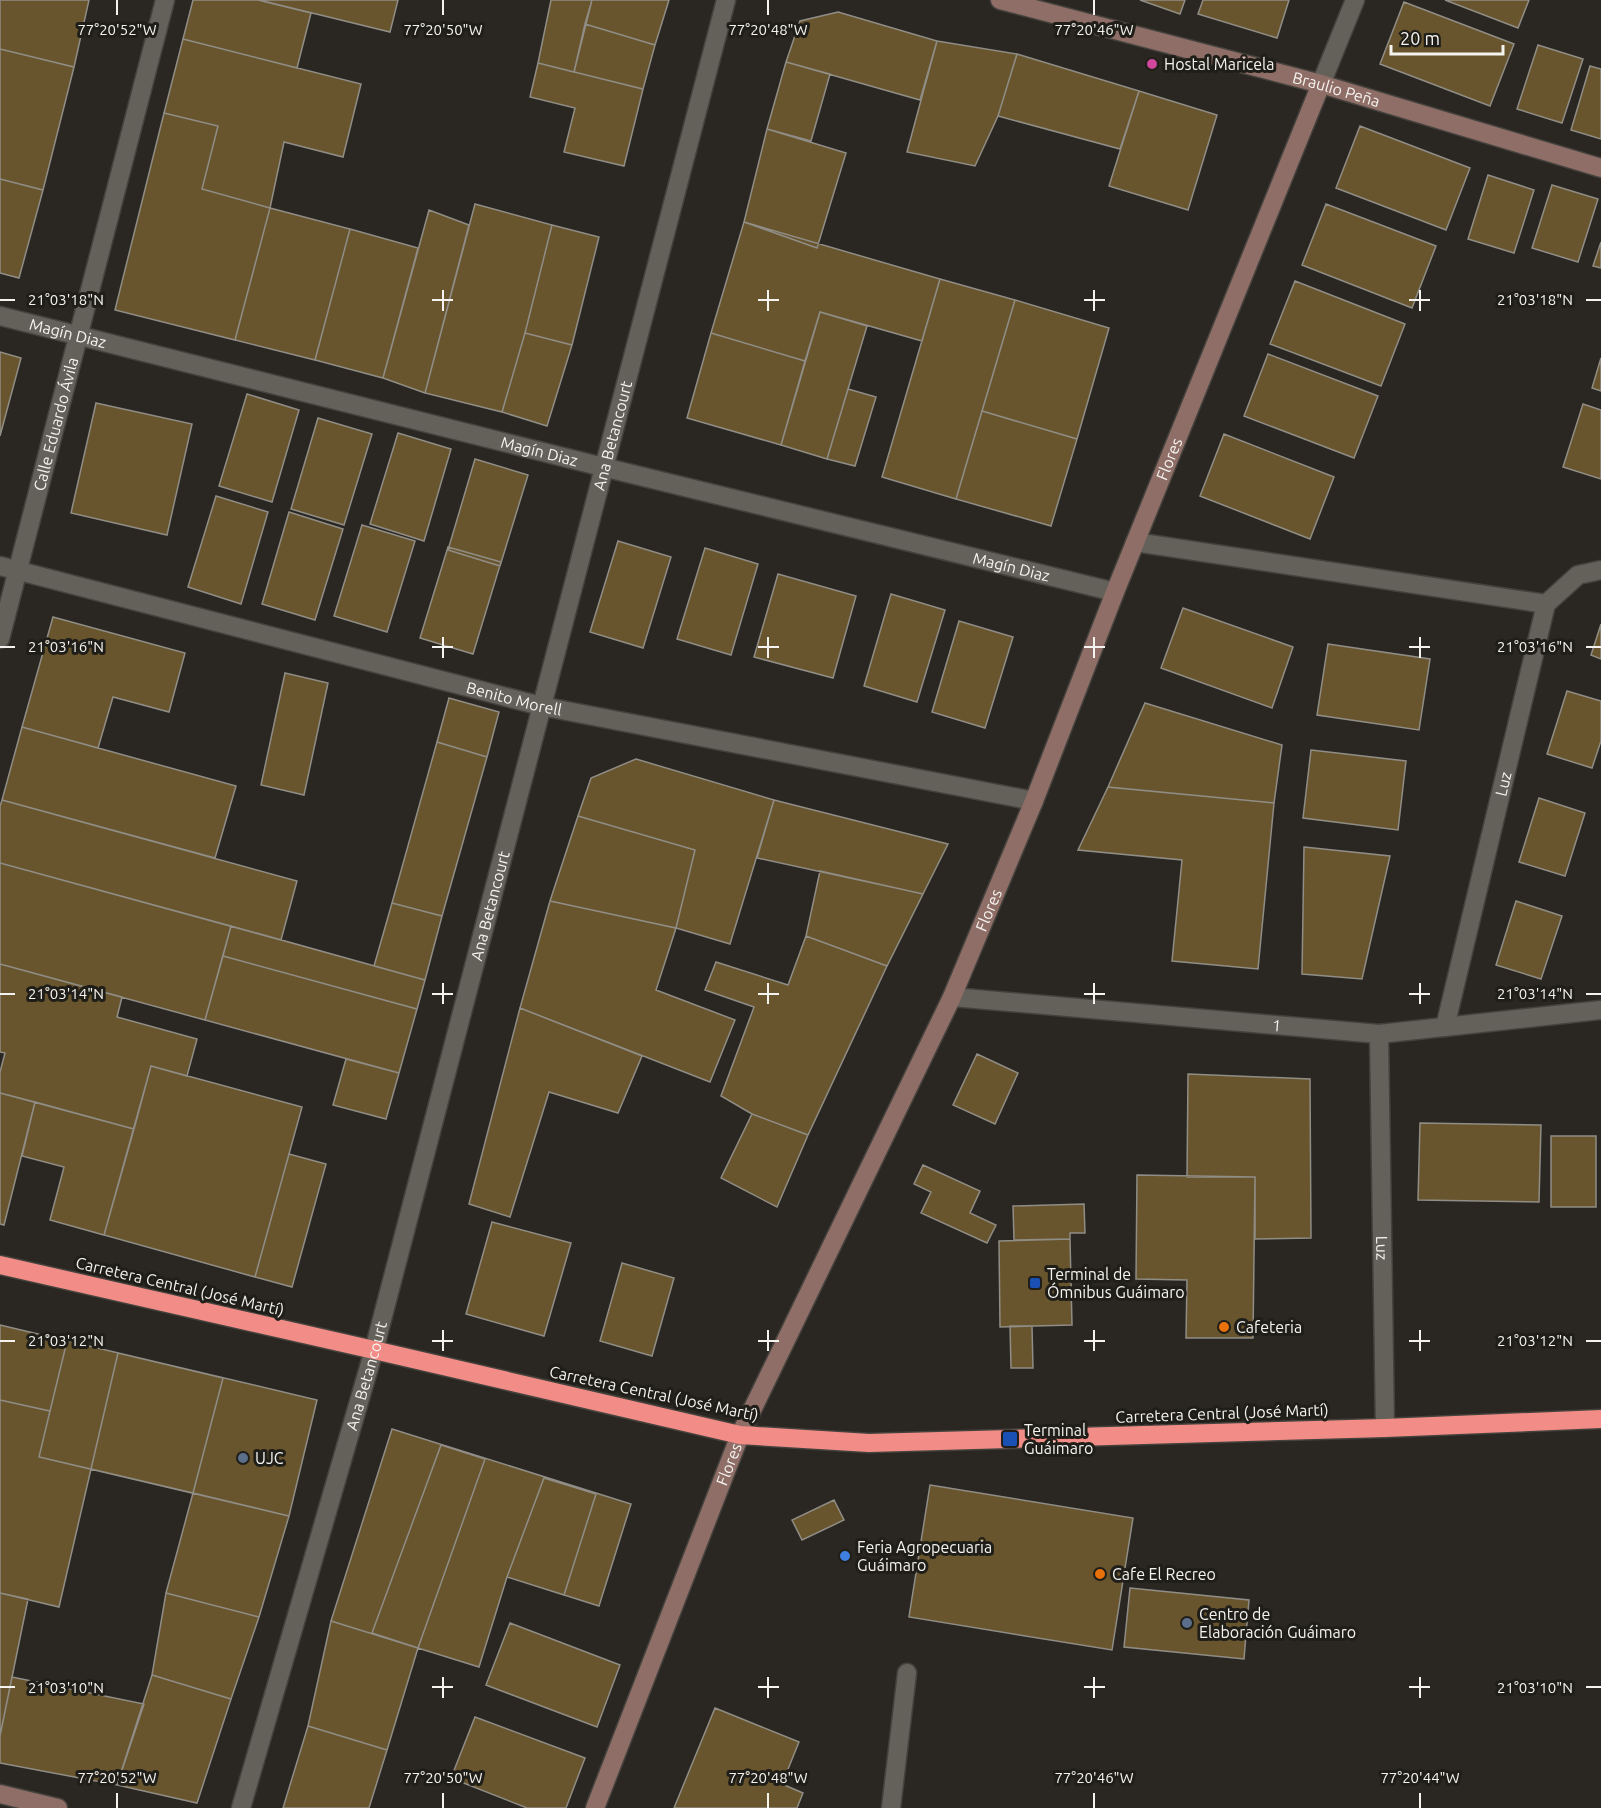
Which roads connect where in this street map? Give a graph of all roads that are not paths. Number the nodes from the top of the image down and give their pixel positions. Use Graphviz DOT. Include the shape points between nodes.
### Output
graph roads {
  1 [pos="165,0"];
  2 [pos="726,0"];
  3 [pos="999,0"];
  4 [pos="1355,0"];
  5 [pos="1322,84"];
  6 [pos="1601,168"];
  7 [pos="0,316"];
  8 [pos="78,337"];
  9 [pos="603,468"];
  10 [pos="1135,542"];
  11 [pos="8,568"];
  12 [pos="1601,570"];
  13 [pos="1115,592"];
  14 [pos="1546,604"];
  15 [pos="0,639"];
  16 [pos="542,706"];
  17 [pos="1034,801"];
  18 [pos="952,998"];
  19 [pos="1601,1010"];
  20 [pos="1445,1027"];
  21 [pos="1379,1034"];
  22 [pos="0,1265"];
  23 [pos="374,1350"];
  24 [pos="1601,1419"];
  25 [pos="1385,1428"];
  26 [pos="740,1435"];
  27 [pos="907,1673"];
  28 [pos="0,1794"];
  29 [pos="58,1808"];
  30 [pos="241,1808"];
  31 [pos="595,1808"];
  32 [pos="891,1808"];
  1 -- 8 [label="street, Calle Eduardo Ávila"];
  2 -- 9 [label="street, Ana Betancourt"];
  3 -- 5 [label="street, Braulio Peña"];
  4 -- 5 [label="street, Flores"];
  5 -- 6 [label="street, Braulio Peña"];
  5 -- 10 [label="street, Flores"];
  7 -- 8 [label="street, Magín Diaz"];
  8 -- 9 [label="street, Magín Diaz"];
  8 -- 11 [label="street, Calle Eduardo Ávila"];
  9 -- 13 [label="street, Magín Diaz"];
  9 -- 16 [label="street, Ana Betancourt"];
  10 -- 13 [label="street, Flores"];
  10 -- 14 [label="street"];
  11 -- 15 [label="street, Calle Eduardo Ávila"];
  11 -- 16 [label="street, Benito Morell"];
  12 -- 14 [label="street" via="1578,575"];
  13 -- 17 [label="street, Flores"];
  14 -- 20 [label="street, Luz"];
  16 -- 17 [label="street, Benito Morell"];
  16 -- 23 [label="street, Ana Betancourt"];
  17 -- 18 [label="street, Flores"];
  18 -- 21 [label="street, 1"];
  18 -- 26 [label="street, Flores"];
  19 -- 20 [label="street, 1"];
  20 -- 21 [label="street, 1"];
  21 -- 25 [label="street, Luz"];
  22 -- 23 [label="highway, Carretera Central (José Martí)"];
  23 -- 26 [label="highway, Carretera Central (José Martí)"];
  23 -- 30 [label="street, Ana Betancourt"];
  24 -- 25 [label="highway, Carretera Central (José Martí)"];
  25 -- 26 [label="highway, Carretera Central (José Martí)" via="869,1443"];
  26 -- 31 [label="street, Flores"];
  27 -- 32 [label="street"];
  28 -- 29 [label="street"];
}
